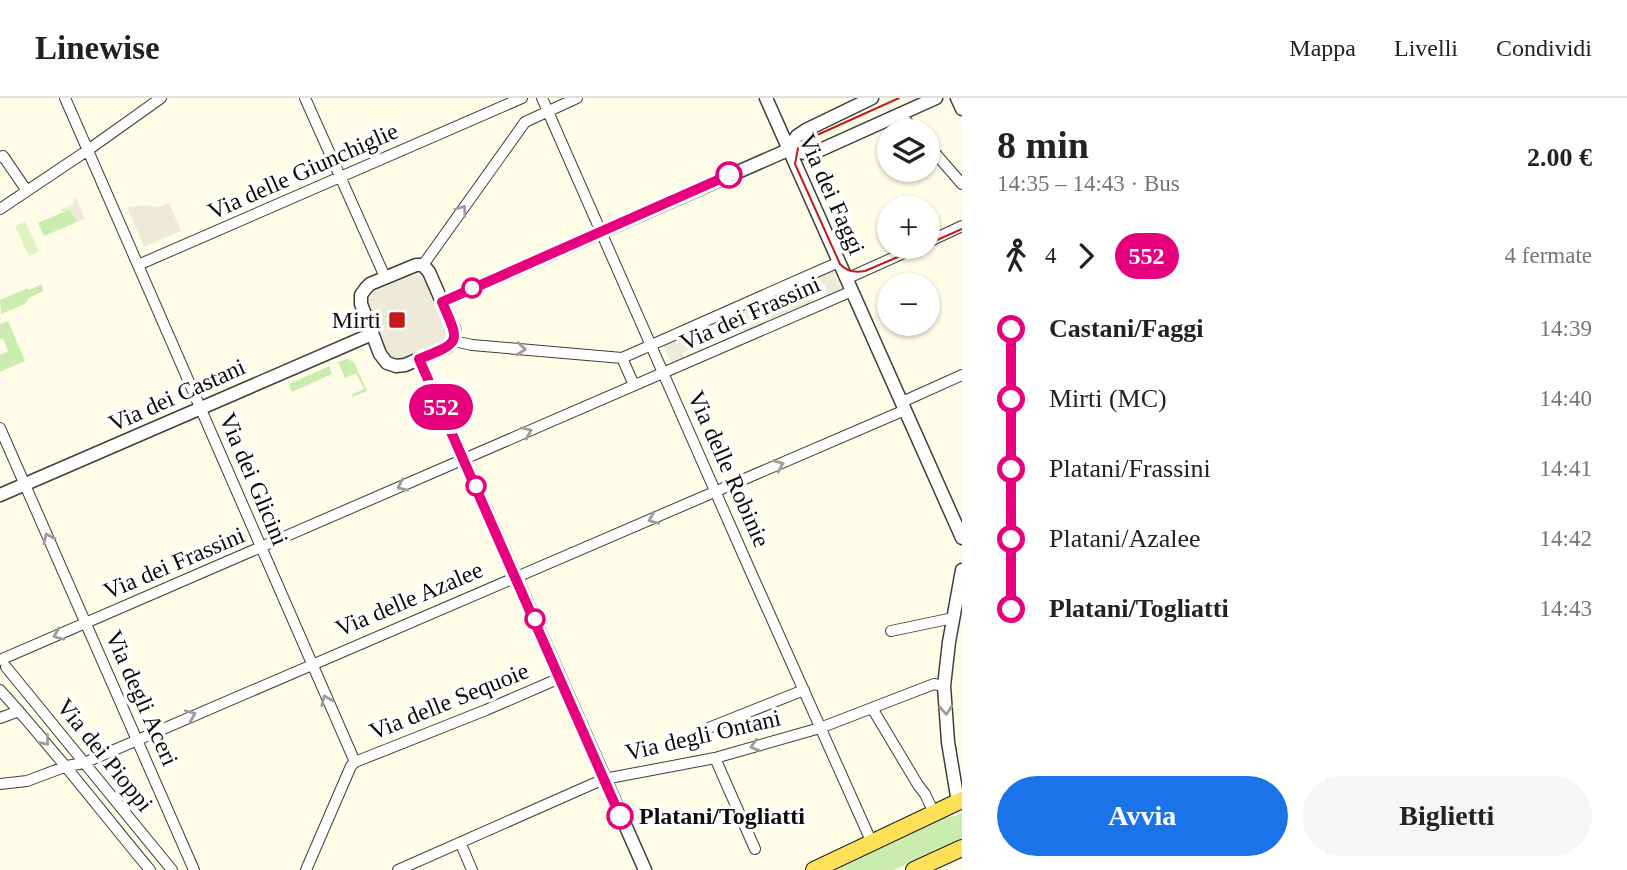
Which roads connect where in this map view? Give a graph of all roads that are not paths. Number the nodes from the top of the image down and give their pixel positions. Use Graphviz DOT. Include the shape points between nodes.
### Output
graph roads {
  1 [pos="65,98"];
  2 [pos="161,98"];
  3 [pos="305,98"];
  4 [pos="522,98"];
  5 [pos="542,98"];
  6 [pos="577,98"];
  7 [pos="766,98"];
  8 [pos="872,98"];
  9 [pos="936,98"];
  10 [pos="957,98"];
  11 [pos="962,109"];
  12 [pos="548,111"];
  13 [pos="900,114"];
  14 [pos="904,119"];
  15 [pos="88,150"];
  16 [pos="788,150"];
  17 [pos="0,158"];
  18 [pos="940,159"];
  19 [pos="340,177"];
  20 [pos="962,184"];
  21 [pos="27,191"];
  22 [pos="0,209"];
  23 [pos="962,226"];
  24 [pos="602,232"];
  25 [pos="940,236"];
  26 [pos="890,259"];
  27 [pos="839,262"];
  28 [pos="138,265"];
  29 [pos="422,265"];
  30 [pos="385,277"];
  31 [pos="846,279"];
  32 [pos="852,291"];
  33 [pos="442,302"];
  34 [pos="372,334"];
  35 [pos="454,341"];
  36 [pos="651,344"];
  37 [pos="622,358"];
  38 [pos="419,359"];
  39 [pos="664,373"];
  40 [pos="962,375"];
  41 [pos="634,385"];
  42 [pos="904,406"];
  43 [pos="200,407"];
  44 [pos="0,428"];
  45 [pos="464,459"];
  46 [pos="25,484"];
  47 [pos="716,492"];
  48 [pos="0,495"];
  49 [pos="962,538"];
  50 [pos="261,548"];
  51 [pos="962,570"];
  52 [pos="516,576"];
  53 [pos="953,618"];
  54 [pos="86,624"];
  55 [pos="891,631"];
  56 [pos="956,641"];
  57 [pos="3,664"];
  58 [pos="311,664"];
  59 [pos="560,678"];
  60 [pos="944,686"];
  61 [pos="0,690"];
  62 [pos="804,690"];
  63 [pos="872,708"];
  64 [pos="19,711"];
  65 [pos="0,718"];
  66 [pos="820,728"];
  67 [pos="706,729"];
  68 [pos="137,739"];
  69 [pos="715,758"];
  70 [pos="355,762"];
  71 [pos="84,763"];
  72 [pos="69,769"];
  73 [pos="604,779"];
  74 [pos="0,784"];
  75 [pos="960,801"];
  76 [pos="934,813"];
  77 [pos="872,843"];
  78 [pos="463,849"];
  79 [pos="755,849"];
  80 [pos="961,850"];
  81 [pos="833,865"];
  82 [pos="150,870"];
  83 [pos="172,870"];
  84 [pos="194,870"];
  85 [pos="306,870"];
  86 [pos="400,870"];
  87 [pos="472,870"];
  88 [pos="645,870"];
  89 [pos="814,870"];
  90 [pos="914,870"];
  1 -- 15 [label="street, Via dei Glicini"];
  2 -- 15 [label="street"];
  3 -- 19 [label="street"];
  4 -- 19 [label="street, Via delle Giunchiglie"];
  5 -- 12 [label="street, Via delle Robinie"];
  6 -- 12 [label="street"];
  7 -- 16 [label="street, Via dei Faggi"];
  8 -- 16 [label="street" via="806,130"];
  9 -- 13 [label="street"];
  10 -- 11 [label="street"];
  12 -- 24 [label="street, Via delle Robinie"];
  29 -- 12 [label="street, one-way" via="525,122"];
  13 -- 14 [label="street"];
  13 -- 16 [label="street" via="815,152"];
  15 -- 21 [label="street"];
  15 -- 28 [label="street, Via dei Glicini"];
  16 -- 24 [label="street"];
  16 -- 27 [label="street, Via dei Faggi"];
  17 -- 21 [label="street" via="3,156"];
  18 -- 20 [label="street"];
  19 -- 28 [label="street, Via delle Giunchiglie"];
  19 -- 30 [label="street"];
  21 -- 22 [label="street"];
  23 -- 25 [label="street"];
  24 -- 33 [label="street"];
  24 -- 36 [label="street, Via delle Robinie"];
  26 -- 31 [label="street, Via dei Frassini"];
  27 -- 31 [label="street, Via dei Faggi"];
  27 -- 36 [label="street, Via dei Frassini"];
  28 -- 43 [label="street, Via dei Glicini"];
  29 -- 30 [label="street"];
  29 -- 33 [label="street"];
  30 -- 34 [label="street" via="368,286 360,297"];
  31 -- 32 [label="street, Via dei Faggi"];
  32 -- 39 [label="street, Via dei Frassini"];
  32 -- 42 [label="street, Via dei Faggi"];
  33 -- 35 [label="street" via="454,329"];
  34 -- 38 [label="street" via="387,363 402,366"];
  34 -- 43 [label="street, Via dei Castani"];
  35 -- 37 [label="street, one-way"];
  35 -- 38 [label="street"];
  36 -- 37 [label="street, Via dei Frassini"];
  36 -- 39 [label="street, Via delle Robinie"];
  37 -- 41 [label="street"];
  38 -- 45 [label="street"];
  39 -- 41 [label="street, Via dei Frassini"];
  39 -- 47 [label="street, Via delle Robinie"];
  40 -- 42 [label="street, Via delle Azalee"];
  45 -- 41 [label="street, Via dei Frassini, one-way"];
  47 -- 42 [label="street, Via delle Azalee, one-way"];
  42 -- 49 [label="street, Via dei Faggi"];
  43 -- 46 [label="street, Via dei Castani"];
  43 -- 50 [label="street, Via dei Glicini"];
  44 -- 46 [label="street, Via degli Aceri"];
  45 -- 50 [label="street, Via dei Frassini, one-way"];
  45 -- 52 [label="street"];
  46 -- 48 [label="street, Via dei Castani"];
  54 -- 46 [label="street, Via degli Aceri, one-way"];
  47 -- 52 [label="street, Via delle Azalee, one-way"];
  47 -- 62 [label="street, Via delle Robinie"];
  50 -- 54 [label="street, Via dei Frassini"];
  50 -- 58 [label="street, Via dei Glicini"];
  51 -- 53 [label="street"];
  52 -- 58 [label="street, Via delle Azalee"];
  52 -- 59 [label="street"];
  53 -- 55 [label="street"];
  53 -- 56 [label="street"];
  54 -- 57 [label="street, Via dei Frassini, one-way"];
  54 -- 68 [label="street, Via degli Aceri"];
  56 -- 60 [label="street"];
  57 -- 71 [label="street, Via dei Pioppi"];
  68 -- 58 [label="street, Via delle Azalee, one-way"];
  70 -- 58 [label="street, Via dei Glicini, one-way"];
  59 -- 70 [label="street, Via delle Sequoie"];
  59 -- 73 [label="street"];
  60 -- 63 [label="street, Via degli Ontani" via="934,684"];
  60 -- 75 [label="street, one-way" via="948,742"];
  61 -- 64 [label="street, Via dei Pioppi"];
  62 -- 66 [label="street, Via delle Robinie"];
  62 -- 67 [label="street"];
  63 -- 66 [label="street, Via degli Ontani"];
  63 -- 76 [label="street"];
  64 -- 65 [label="street"];
  64 -- 72 [label="street, Via dei Pioppi, one-way"];
  66 -- 69 [label="street, Via degli Ontani, one-way"];
  66 -- 77 [label="street, Via delle Robinie"];
  68 -- 71 [label="street, Via delle Azalee"];
  68 -- 84 [label="street, Via degli Aceri"];
  69 -- 73 [label="street, Via degli Ontani"];
  69 -- 79 [label="street"];
  70 -- 85 [label="street"];
  71 -- 72 [label="street, Via delle Azalee"];
  71 -- 83 [label="street, Via dei Pioppi"];
  72 -- 74 [label="street, Via delle Azalee"];
  72 -- 82 [label="street, Via dei Pioppi"];
  73 -- 86 [label="street, Via degli Ontani"];
  73 -- 88 [label="street"];
  75 -- 76 [label="main road"];
  76 -- 77 [label="main road"];
  77 -- 81 [label="main road"];
  78 -- 87 [label="street"];
  80 -- 90 [label="main road"];
  81 -- 89 [label="main road"];
}
